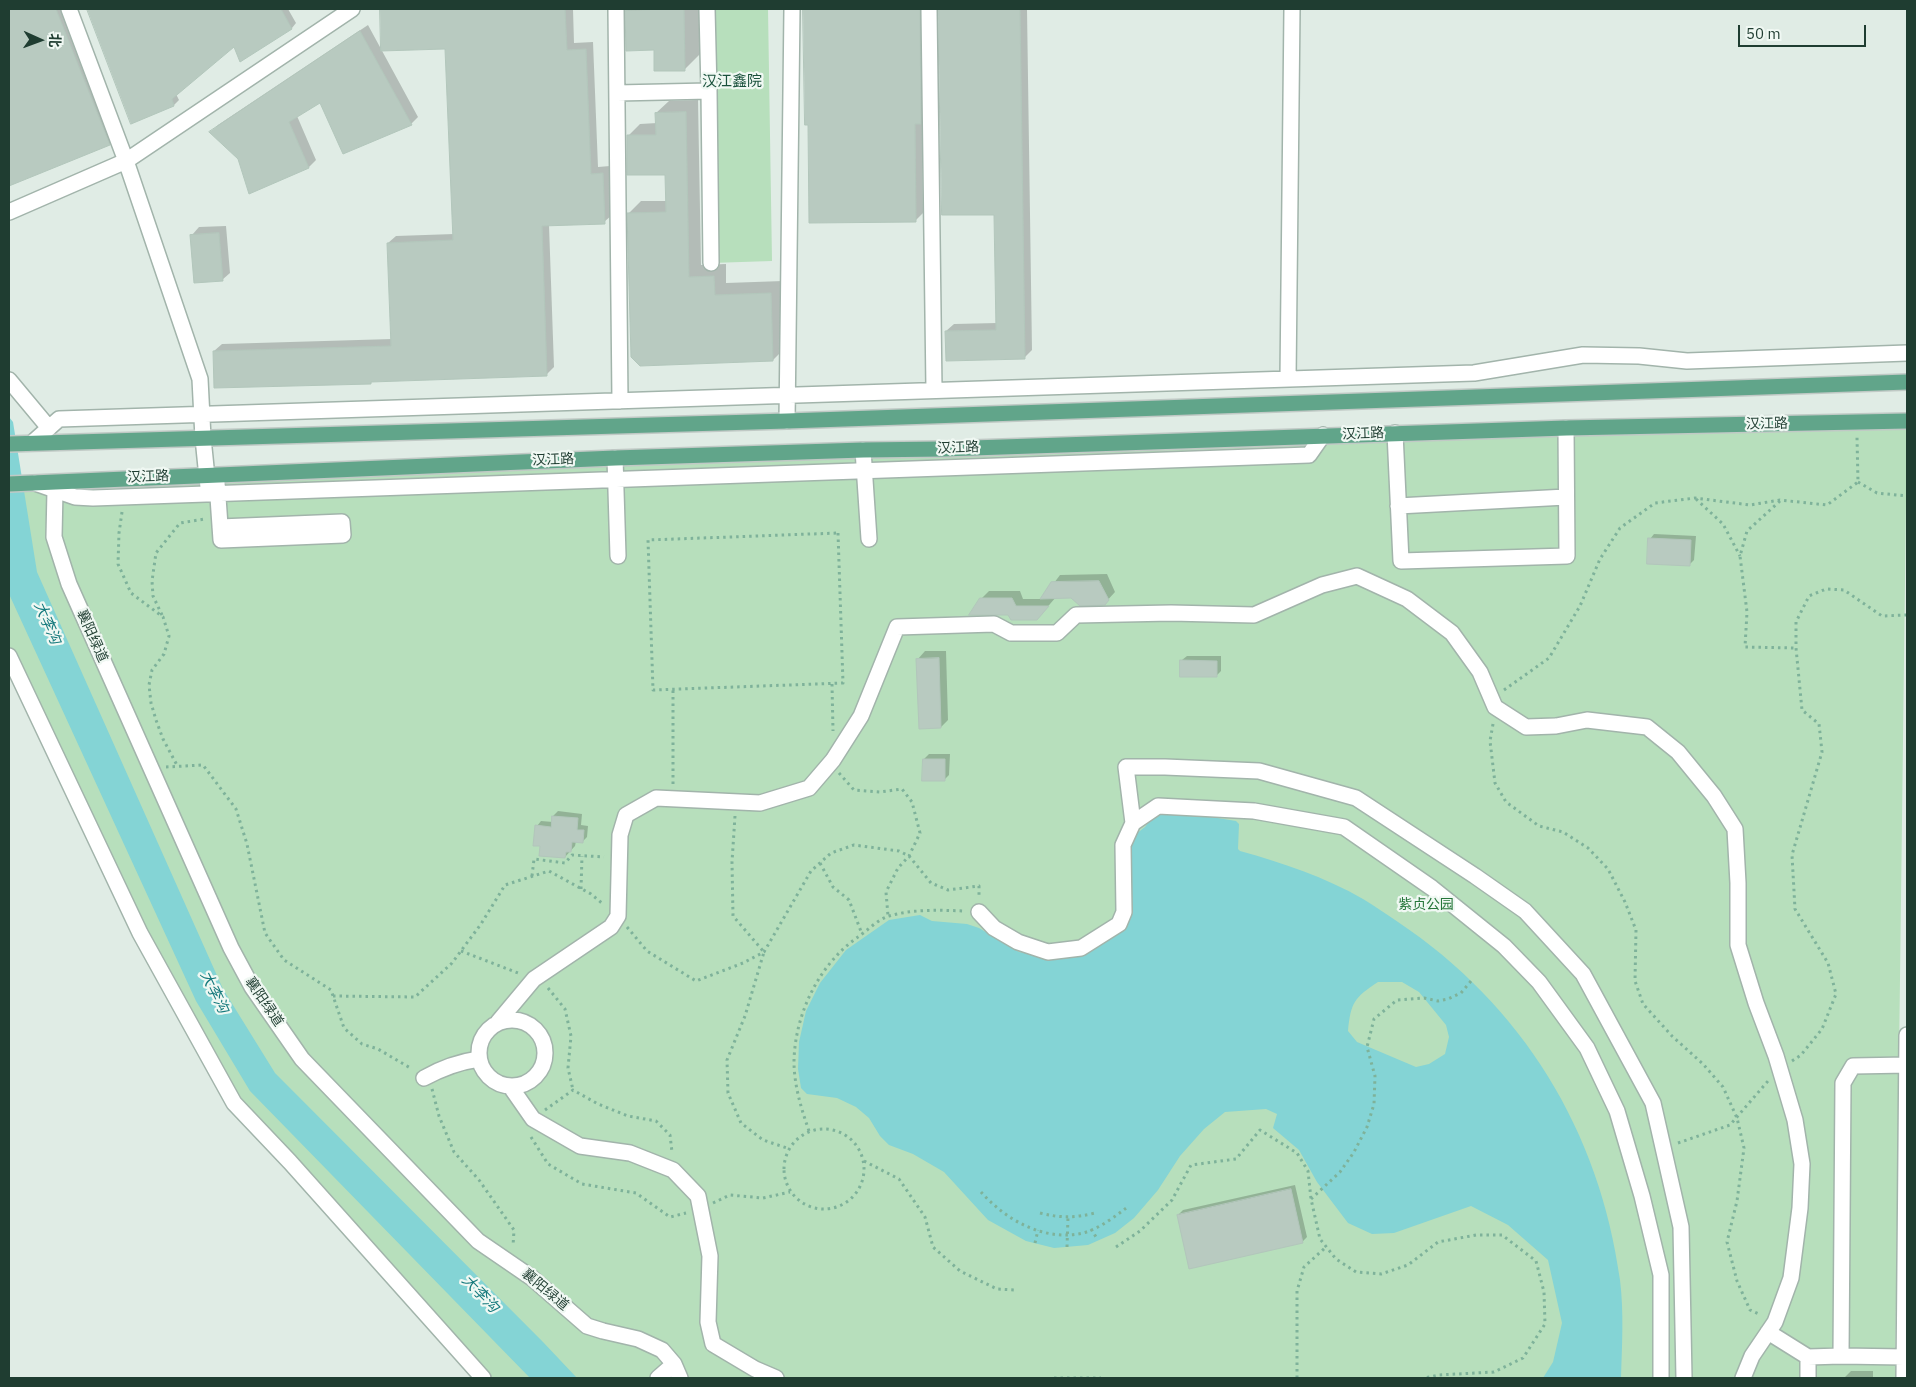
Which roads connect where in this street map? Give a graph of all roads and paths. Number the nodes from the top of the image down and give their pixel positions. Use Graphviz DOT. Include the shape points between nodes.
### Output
graph roads {
  1 [pos="69,9"];
  2 [pos="352,9"];
  3 [pos="616,9"];
  4 [pos="708,9"];
  5 [pos="792,9"];
  6 [pos="929,9"];
  7 [pos="1292,9"];
  8 [pos="710,91"];
  9 [pos="617,93"];
  10 [pos="126,161"];
  11 [pos="9,212"];
  12 [pos="711,263"];
  13 [pos="1907,353"];
  14 [pos="1288,379"];
  15 [pos="9,380"];
  16 [pos="1907,382"];
  17 [pos="934,390"];
  18 [pos="788,395"];
  19 [pos="620,400"];
  20 [pos="202,414"];
  21 [pos="788,421"];
  22 [pos="1907,421"];
  23 [pos="1857,422"];
  24 [pos="48,428"];
  25 [pos="1566,428"];
  26 [pos="1395,433"];
  27 [pos="1322,435"];
  28 [pos="203,438"];
  29 [pos="32,443"];
  30 [pos="9,444"];
  31 [pos="863,450"];
  32 [pos="615,458"];
  33 [pos="864,470"];
  34 [pos="212,474"];
  35 [pos="616,479"];
  36 [pos="1858,482"];
  37 [pos="35,483"];
  38 [pos="9,484"];
  39 [pos="55,490"];
  40 [pos="213,494"];
  41 [pos="1907,496"];
  42 [pos="124,497"];
  43 [pos="1566,497"];
  44 [pos="1695,498"];
  45 [pos="1780,500"];
  46 [pos="1398,506"];
  47 [pos="220,527"];
  48 [pos="869,539"];
  49 [pos="618,556"];
  50 [pos="1740,556"];
  51 [pos="1907,615"];
  52 [pos="163,617"];
  53 [pos="1796,648"];
  54 [pos="9,656"];
  55 [pos="832,684"];
  56 [pos="673,689"];
  57 [pos="1495,707"];
  58 [pos="833,760"];
  59 [pos="178,767"];
  60 [pos="151,768"];
  61 [pos="673,799"];
  62 [pos="736,801"];
  63 [pos="1133,823"];
  64 [pos="582,856"];
  65 [pos="909,856"];
  66 [pos="620,858"];
  67 [pos="820,863"];
  68 [pos="532,876"];
  69 [pos="581,888"];
  70 [pos="978,912"];
  71 [pos="618,916"];
  72 [pos="888,916"];
  73 [pos="862,934"];
  74 [pos="461,951"];
  75 [pos="764,952"];
  76 [pos="534,979"];
  77 [pos="1472,981"];
  78 [pos="333,996"];
  79 [pos="498,1022"];
  80 [pos="1907,1035"];
  81 [pos="479,1059"];
  82 [pos="1907,1065"];
  83 [pos="1779,1068"];
  84 [pos="424,1078"];
  85 [pos="510,1086"];
  86 [pos="573,1090"];
  87 [pos="1738,1118"];
  88 [pos="809,1131"];
  89 [pos="787,1148"];
  90 [pos="1663,1148"];
  91 [pos="863,1160"];
  92 [pos="982,1192"];
  93 [pos="1311,1199"];
  94 [pos="1129,1206"];
  95 [pos="1040,1212"];
  96 [pos="1095,1214"];
  97 [pos="1068,1217"];
  98 [pos="1091,1229"];
  99 [pos="1038,1230"];
  100 [pos="1067,1234"];
  101 [pos="1098,1240"];
  102 [pos="1035,1243"];
  103 [pos="1067,1247"];
  104 [pos="1116,1247"];
  105 [pos="1326,1247"];
  106 [pos="1906,1257"];
  107 [pos="512,1264"];
  108 [pos="1016,1290"];
  109 [pos="1772,1327"];
  110 [pos="1841,1356"];
  111 [pos="1808,1357"];
  112 [pos="1904,1357"];
  113 [pos="674,1364"];
  114 [pos="483,1378"];
  115 [pos="658,1378"];
  116 [pos="680,1378"];
  117 [pos="776,1378"];
  118 [pos="1054,1378"];
  119 [pos="1102,1378"];
  120 [pos="1297,1378"];
  121 [pos="1425,1378"];
  122 [pos="1661,1378"];
  123 [pos="1684,1378"];
  124 [pos="1743,1378"];
  125 [pos="1808,1378"];
  126 [pos="1904,1378"];
  1 -- 10 [label="street"];
  2 -- 10 [label="street"];
  3 -- 9 [label="street"];
  4 -- 8 [label="street"];
  5 -- 18 [label="street"];
  6 -- 17 [label="street"];
  7 -- 14 [label="street"];
  8 -- 9 [label="street"];
  8 -- 12 [label="street"];
  9 -- 19 [label="street"];
  10 -- 11 [label="street"];
  10 -- 20 [label="street" via="200,379"];
  13 -- 14 [label="street" via="1687,361 1583,355 1474,373"];
  14 -- 17 [label="street"];
  15 -- 24 [label="street"];
  16 -- 21 [label="main road"];
  17 -- 18 [label="street"];
  18 -- 19 [label="street"];
  18 -- 21 [label="street"];
  19 -- 20 [label="street"];
  20 -- 24 [label="street" via="59,419"];
  20 -- 28 [label="street"];
  21 -- 28 [label="main road"];
  22 -- 23 [label="main road, 汉江路"];
  23 -- 25 [label="main road, 汉江路"];
  23 -- 36 [label="path"];
  24 -- 29 [label="street"];
  25 -- 26 [label="main road, 汉江路"];
  25 -- 43 [label="street"];
  26 -- 27 [label="main road, 汉江路"];
  26 -- 46 [label="street"];
  27 -- 31 [label="main road, 汉江路"];
  27 -- 33 [label="street" via="1309,455"];
  28 -- 29 [label="main road"];
  28 -- 34 [label="street"];
  29 -- 30 [label="main road"];
  31 -- 32 [label="main road, 汉江路"];
  31 -- 33 [label="street"];
  32 -- 34 [label="main road, 汉江路"];
  32 -- 35 [label="street"];
  33 -- 35 [label="street"];
  33 -- 48 [label="street"];
  34 -- 37 [label="main road, 汉江路"];
  34 -- 40 [label="street"];
  35 -- 40 [label="street"];
  35 -- 49 [label="street"];
  36 -- 41 [label="path" via="1876,493"];
  36 -- 45 [label="path" via="1827,505"];
  37 -- 38 [label="main road, 汉江路"];
  37 -- 39 [label="street"];
  39 -- 42 [label="street" via="75,497"];
  39 -- 60 [label="street, 襄阳绿道" via="54,537 61,563"];
  40 -- 42 [label="street"];
  40 -- 47 [label="street"];
  40 -- 52 [label="path" via="210,519 180,523 156,553 153,596"];
  42 -- 52 [label="path" via="118,564 131,593"];
  43 -- 46 [label="street"];
  43 -- 46 [label="street" via="1567,556 1401,561"];
  44 -- 45 [label="path" via="1750,505"];
  44 -- 50 [label="path" via="1723,524"];
  44 -- 57 [label="path" via="1655,503 1620,528 1600,559 1580,606 1549,658 1502,691"];
  45 -- 50 [label="path" via="1747,531"];
  47 -- 47 [label="street" via="221,540 343,535 342,522"];
  50 -- 53 [label="path" via="1747,612 1745,647"];
  51 -- 53 [label="path" via="1882,616 1844,590 1826,589 1810,596 1800,614 1796,622"];
  52 -- 59 [label="path" via="169,636 164,654 152,670 150,703 163,739"];
  53 -- 83 [label="path" via="1802,710 1820,724 1822,752 1792,855 1795,909 1828,963 1836,994 1822,1028 1812,1042 1801,1055"];
  54 -- 114 [label="street" via="140,933 234,1103"];
  55 -- 56 [label="path"];
  55 -- 56 [label="path" via="844,683 838,533 648,540 653,690"];
  55 -- 58 [label="path"];
  56 -- 61 [label="path"];
  57 -- 58 [label="street" via="1480,672 1452,633 1407,599 1357,576 1322,585 1254,615 1076,615 1057,633 1011,633 994,624 897,627 861,716"];
  57 -- 83 [label="street" via="1526,727 1587,720 1647,727 1678,752 1714,796 1735,829 1738,945"];
  57 -- 87 [label="path" via="1490,741 1494,783 1506,802 1539,826 1563,832 1588,848 1608,869 1636,930 1635,980 1643,1004 1723,1087"];
  58 -- 62 [label="street" via="809,788 760,803"];
  58 -- 65 [label="path" via="854,790 880,792 902,789 912,802 920,833"];
  59 -- 60 [label="path"];
  59 -- 78 [label="path" via="203,765 236,809 247,844 265,933 284,960 331,990"];
  60 -- 107 [label="street, 襄阳绿道" via="252,988 302,1059 478,1241"];
  61 -- 62 [label="street"];
  61 -- 66 [label="street" via="656,798 626,815 620,835"];
  62 -- 75 [label="path" via="733,916"];
  63 -- 70 [label="street" via="1123,845 1123,918 1119,924 1081,948 1048,952 1018,942 994,928"];
  63 -- 90 [label="street" via="1126,767 1259,771 1356,798 1525,911 1583,974 1653,1103"];
  63 -- 122 [label="street" via="1158,806 1254,812 1344,827 1432,888 1504,946 1539,982 1587,1048 1617,1111 1661,1275"];
  64 -- 66 [label="path"];
  64 -- 68 [label="path" via="572,855 565,863 534,859"];
  64 -- 69 [label="path"];
  65 -- 67 [label="path" via="899,851 854,845 831,853"];
  65 -- 70 [label="path" via="931,883 948,890 979,886"];
  65 -- 72 [label="path" via="898,868 886,892"];
  66 -- 71 [label="street"];
  67 -- 73 [label="path" via="834,887 849,900"];
  67 -- 75 [label="path" via="811,871"];
  68 -- 69 [label="path" via="549,871"];
  68 -- 74 [label="path" via="505,885"];
  69 -- 71 [label="path"];
  70 -- 72 [label="path" via="935,910"];
  71 -- 75 [label="path" via="647,951 696,981"];
  71 -- 76 [label="street" via="611,927"];
  72 -- 73 [label="path"];
  73 -- 88 [label="path" via="844,946 817,979 801,1013 794,1060 798,1099"];
  74 -- 76 [label="path"];
  74 -- 78 [label="path" via="415,997"];
  75 -- 89 [label="path" via="746,1016 727,1060 728,1093 741,1124 763,1140"];
  76 -- 79 [label="street"];
  76 -- 86 [label="path" via="544,984 565,1009 571,1036 568,1068"];
  77 -- 93 [label="path" via="1461,993 1448,999 1397,1000 1374,1019 1368,1047 1375,1076 1374,1104 1367,1126 1340,1172"];
  78 -- 84 [label="path" via="344,1028 362,1044 404,1063"];
  79 -- 81 [label="street" via="482,1037"];
  79 -- 85 [label="street" via="514,1019 530,1024 538,1031 545,1046 544,1063 539,1072 521,1085"];
  80 -- 82 [label="street"];
  81 -- 84 [label="street" via="458,1062"];
  81 -- 85 [label="street" via="490,1078"];
  82 -- 106 [label="street"];
  82 -- 110 [label="street" via="1852,1066 1843,1083"];
  83 -- 87 [label="path"];
  83 -- 109 [label="street" via="1795,1120 1802,1164 1791,1278"];
  84 -- 107 [label="path" via="431,1087 454,1152 479,1180 514,1230"];
  85 -- 117 [label="street" via="533,1119 580,1146 630,1153 673,1170 698,1196 710,1256 708,1322 713,1344"];
  87 -- 90 [label="path" via="1730,1125"];
  87 -- 109 [label="path" via="1744,1148 1737,1201 1727,1242 1737,1281 1750,1310"];
  88 -- 89 [label="path"];
  88 -- 91 [label="path" via="836,1131 848,1137"];
  89 -- 91 [label="path" via="783,1172 785,1182 790,1192 812,1209 833,1209 852,1199 864,1174"];
  90 -- 123 [label="street" via="1681,1227"];
  91 -- 108 [label="path" via="899,1179 925,1217 933,1247 960,1271 997,1289"];
  92 -- 99 [label="path" via="1005,1214 1027,1228"];
  93 -- 104 [label="path" via="1308,1170 1297,1152 1260,1130 1236,1159 1191,1166 1172,1200 1140,1231"];
  93 -- 105 [label="path" via="1320,1239"];
  94 -- 98 [label="path"];
  95 -- 97 [label="path"];
  96 -- 97 [label="path"];
  97 -- 100 [label="path"];
  98 -- 100 [label="path"];
  98 -- 101 [label="path"];
  99 -- 100 [label="path"];
  99 -- 102 [label="path"];
  100 -- 103 [label="path"];
  105 -- 120 [label="path" via="1304,1267 1297,1291"];
  105 -- 121 [label="path" via="1336,1259 1356,1272 1381,1274 1408,1265 1438,1242 1476,1234 1502,1235 1536,1261 1544,1292 1545,1324 1523,1358 1494,1372"];
  106 -- 112 [label="street"];
  107 -- 113 [label="street, 襄阳绿道" via="587,1326 638,1339 662,1350"];
  109 -- 111 [label="street"];
  109 -- 124 [label="street" via="1752,1356"];
  110 -- 111 [label="street"];
  110 -- 112 [label="street"];
  111 -- 125 [label="street"];
  112 -- 126 [label="street"];
  113 -- 115 [label="street"];
  113 -- 116 [label="street, 襄阳绿道"];
  118 -- 119 [label="path"];
}
